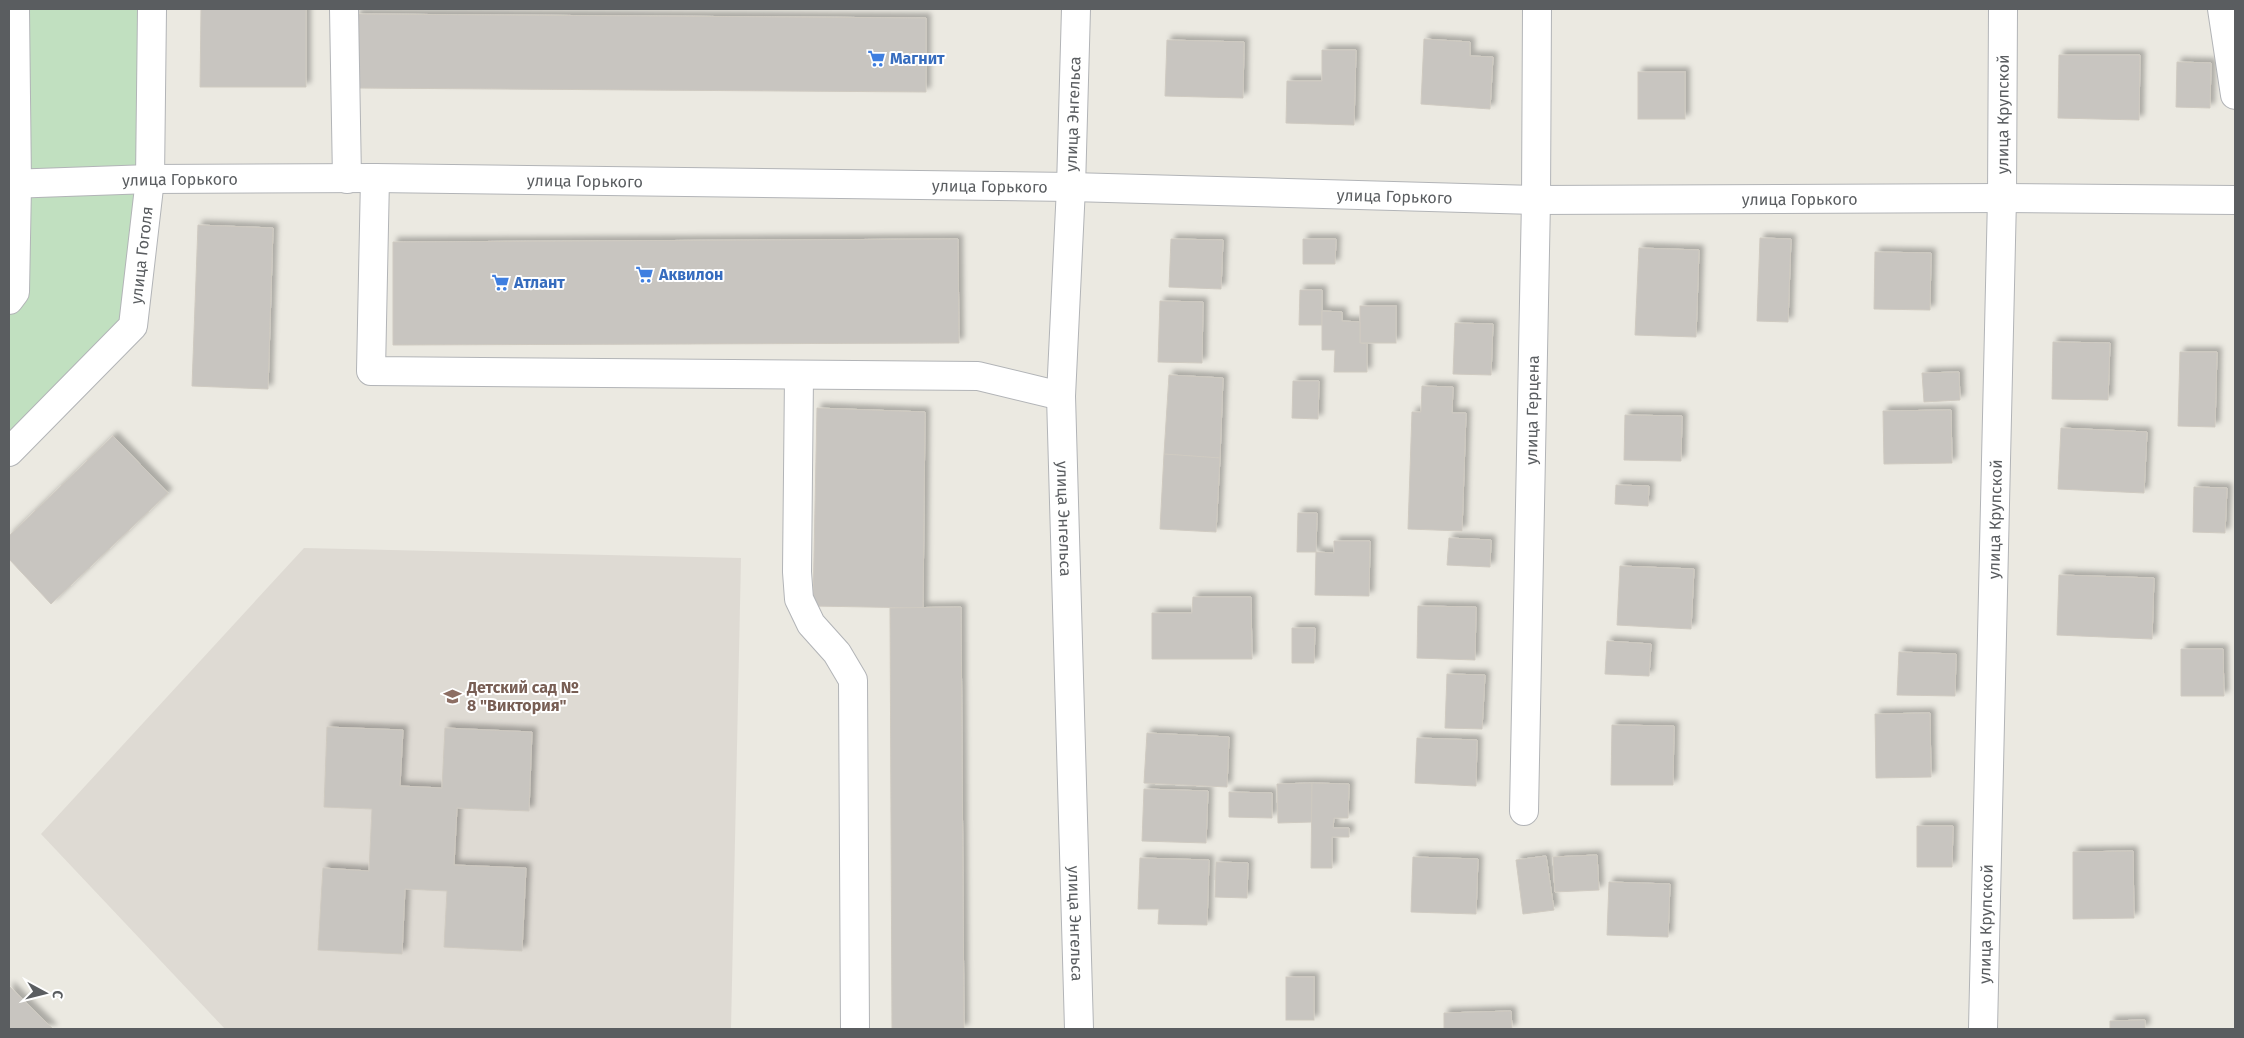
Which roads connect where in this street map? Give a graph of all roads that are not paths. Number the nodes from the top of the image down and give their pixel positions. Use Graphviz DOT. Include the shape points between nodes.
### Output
graph roads {
  1 [pos="15,9"];
  2 [pos="152,9"];
  3 [pos="344,9"];
  4 [pos="1076,9"];
  5 [pos="1537,9"];
  6 [pos="2003,9"];
  7 [pos="2222,9"];
  8 [pos="2235,95"];
  9 [pos="375,178"];
  10 [pos="150,179"];
  11 [pos="347,179"];
  12 [pos="13,184"];
  13 [pos="1071,187"];
  14 [pos="2002,198"];
  15 [pos="1536,200"];
  16 [pos="2235,200"];
  17 [pos="9,300"];
  18 [pos="800,376"];
  19 [pos="1061,396"];
  20 [pos="9,452"];
  21 [pos="1524,811"];
  22 [pos="854,1029"];
  23 [pos="1079,1029"];
  24 [pos="1983,1029"];
  1 -- 12 [label="street"];
  2 -- 10 [label="street, улица Гоголя"];
  3 -- 11 [label="street"];
  4 -- 13 [label="street, улица Энгельса"];
  5 -- 15 [label="street, улица Герцена"];
  6 -- 14 [label="street, улица Крупской"];
  7 -- 8 [label="street"];
  9 -- 11 [label="street, улица Горького"];
  9 -- 13 [label="street, улица Горького"];
  9 -- 18 [label="street" via="371,371"];
  10 -- 11 [label="street, улица Горького"];
  10 -- 12 [label="street, улица Горького"];
  10 -- 20 [label="street, улица Гоголя" via="132,326"];
  12 -- 17 [label="street" via="15,292"];
  13 -- 15 [label="street, улица Горького"];
  13 -- 19 [label="street, улица Энгельса"];
  14 -- 15 [label="street, улица Горького"];
  14 -- 16 [label="street, улица Горького"];
  14 -- 24 [label="street, улица Крупской"];
  15 -- 21 [label="street, улица Герцена"];
  18 -- 19 [label="street" via="978,376"];
  18 -- 22 [label="street" via="799,599 811,624 837,653 854,680"];
  19 -- 23 [label="street, улица Энгельса"];
}
